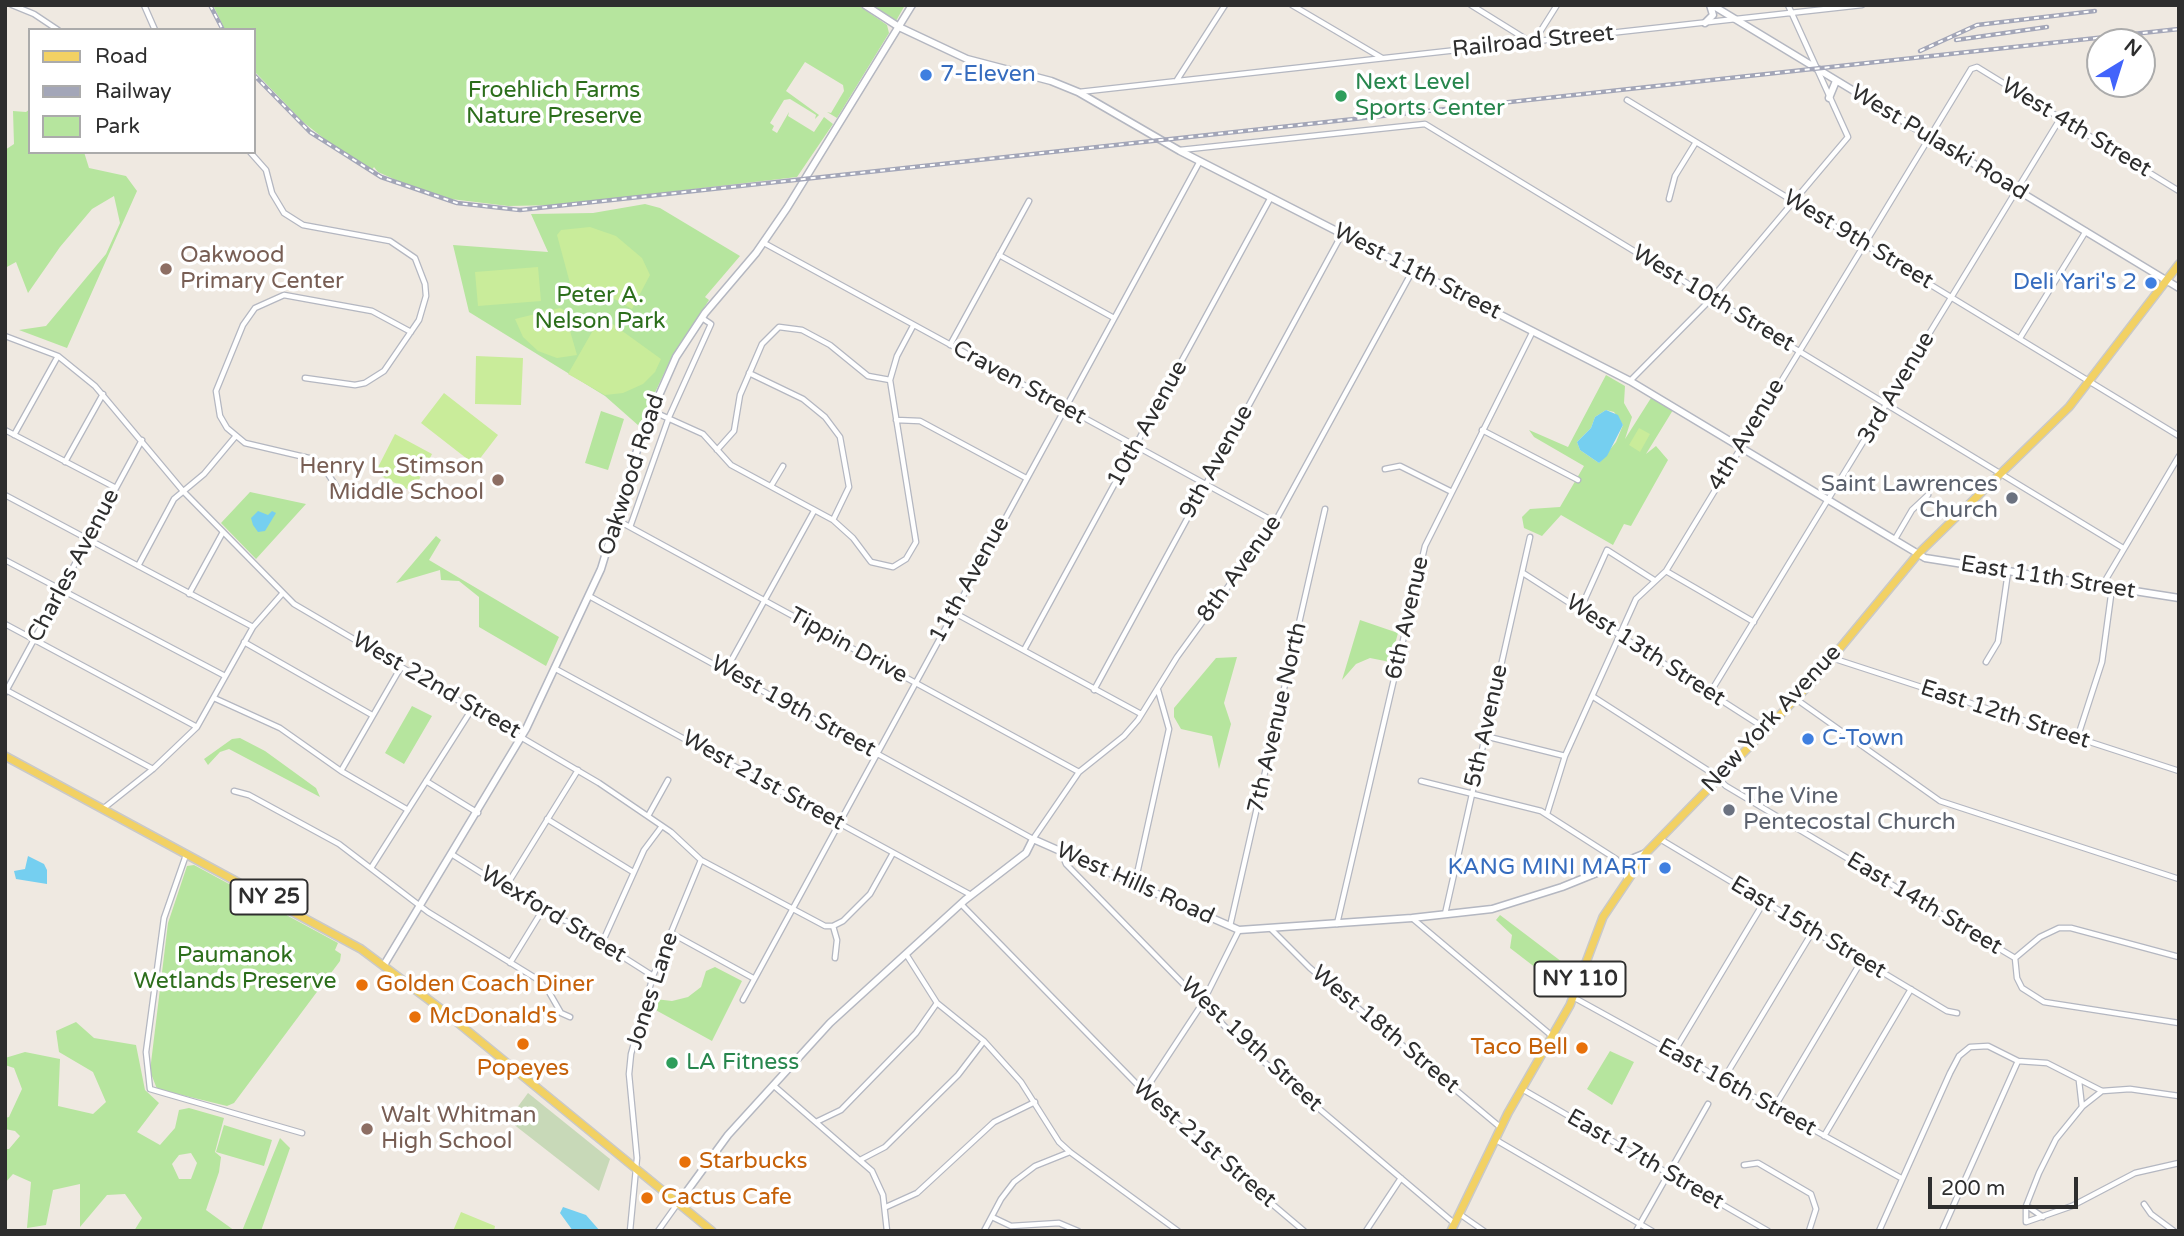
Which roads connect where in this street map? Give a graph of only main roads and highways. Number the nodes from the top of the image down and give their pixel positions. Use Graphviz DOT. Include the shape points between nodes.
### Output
graph roads {
  1 [pos="2179,264"];
  2 [pos="5,756"];
  3 [pos="1454,1228"];
  4 [pos="712,1231"];
  1 -- 3 [label="main road, New York Avenue / NY 110" via="2068,407 1918,554 1796,699 1646,853 1603,917 1573,997 1500,1127"];
  2 -- 4 [label="main road, NY 25" via="291,908 384,965"];
}
